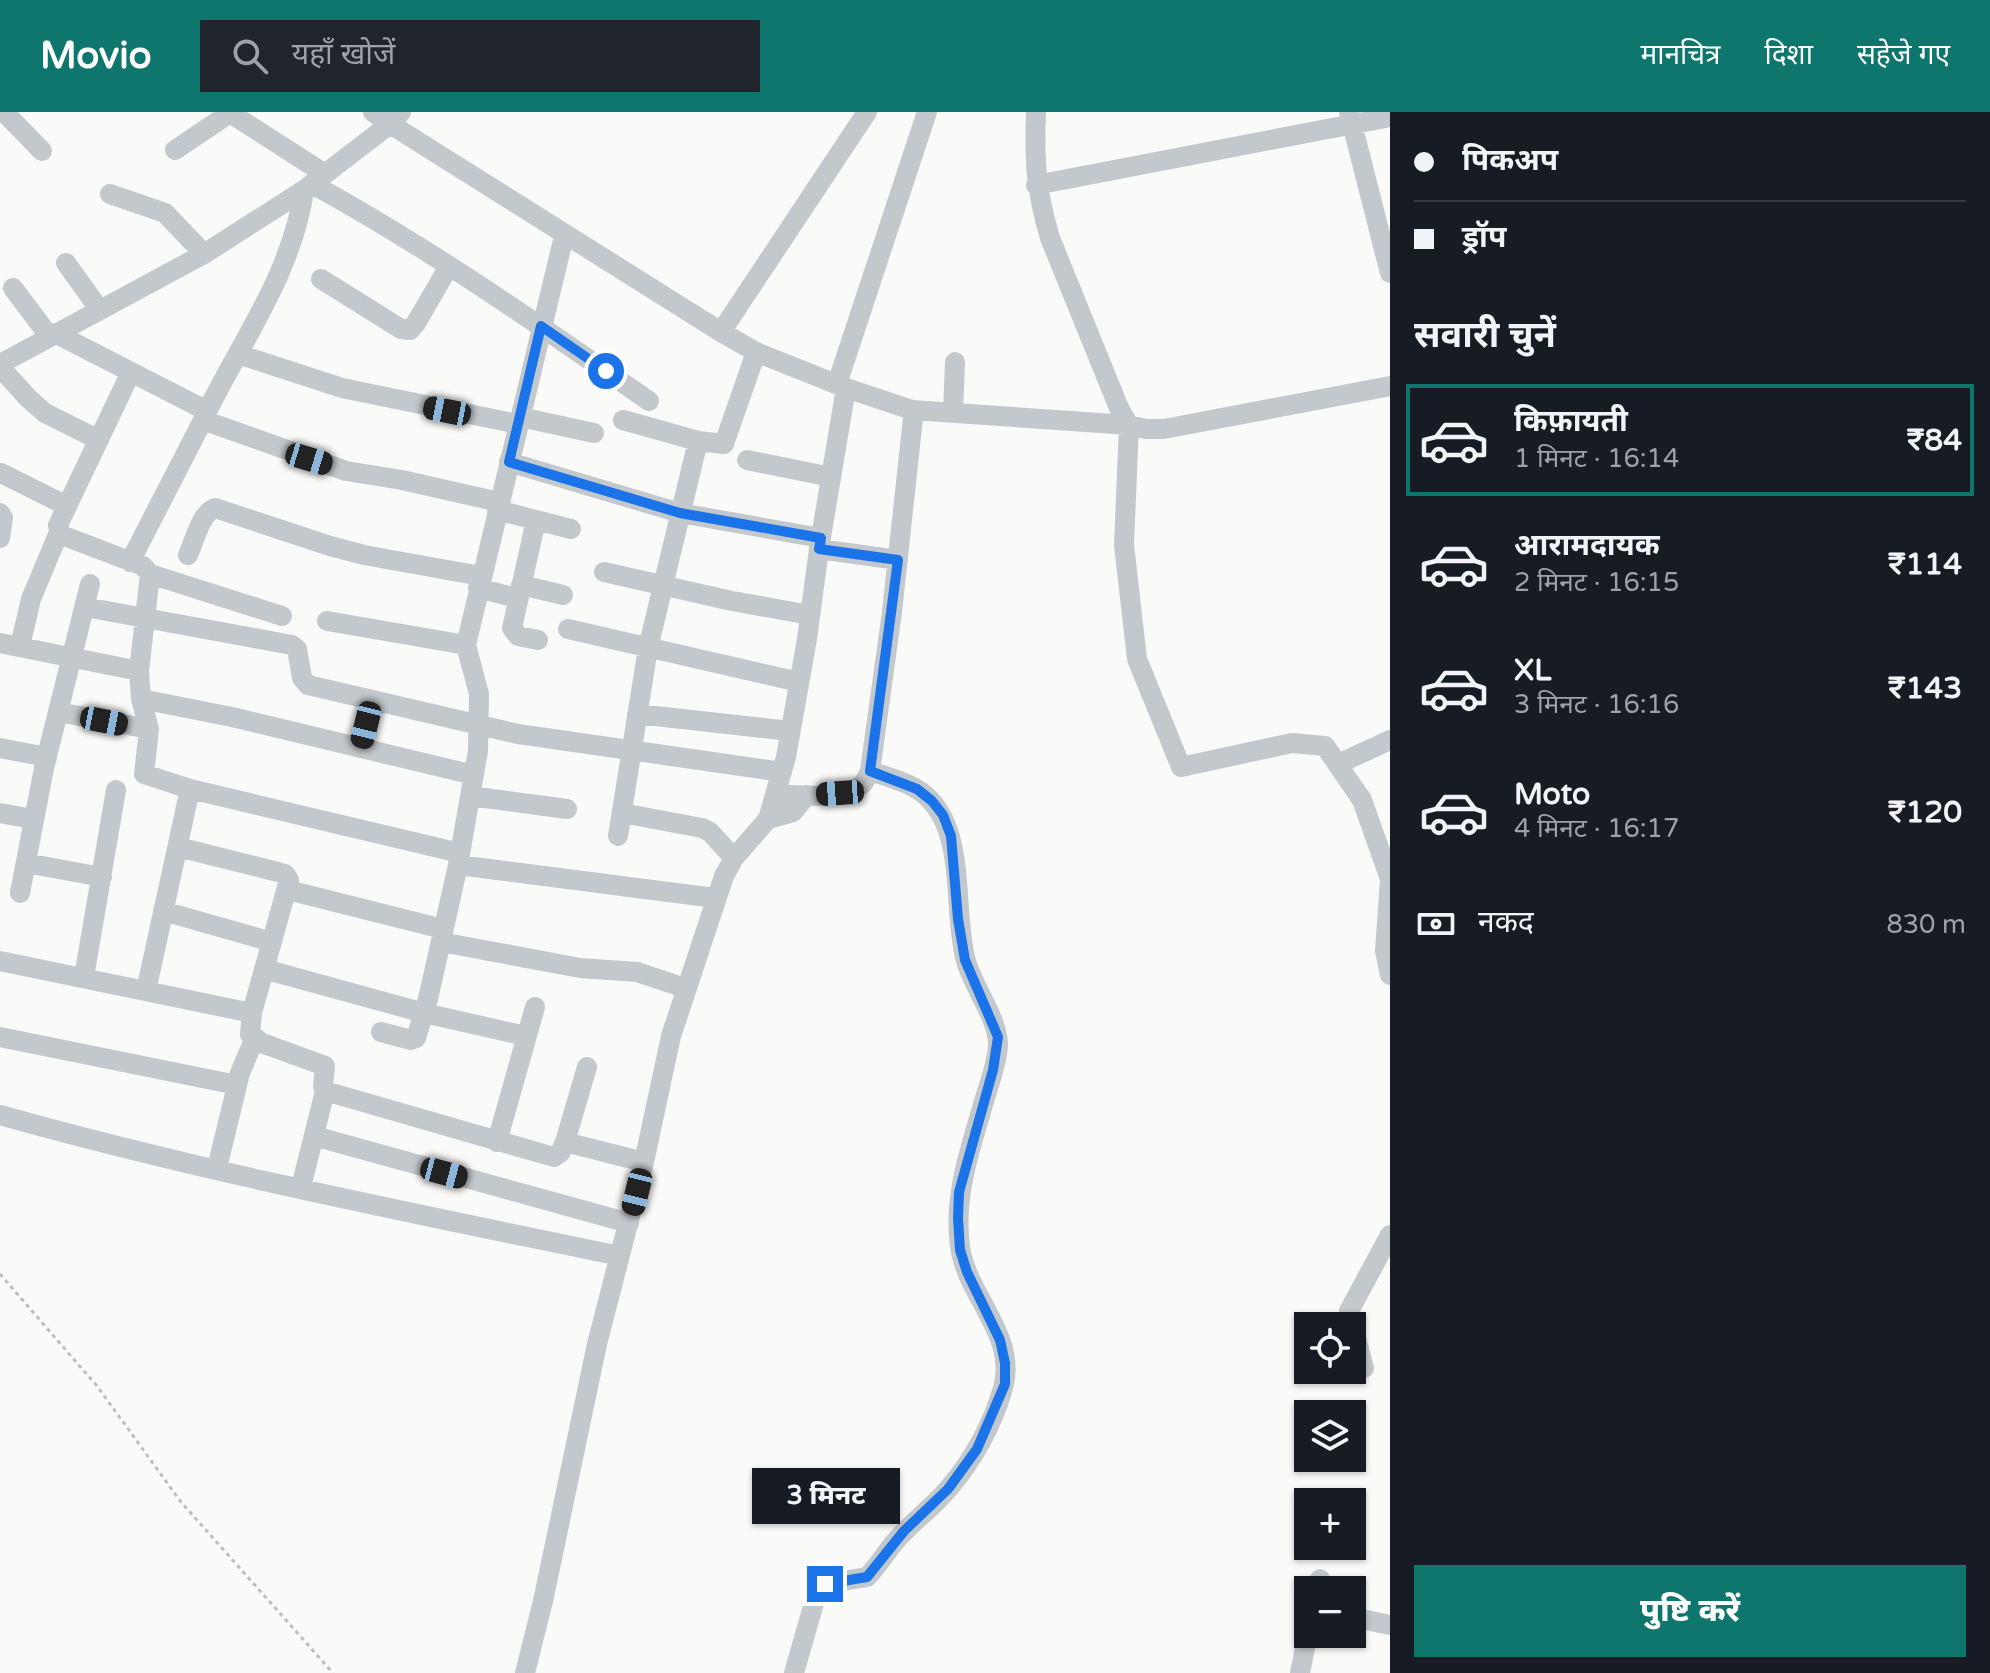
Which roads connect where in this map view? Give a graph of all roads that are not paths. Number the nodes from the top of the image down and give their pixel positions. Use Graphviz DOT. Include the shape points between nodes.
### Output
graph roads {
  1 [pos="4,112"];
  2 [pos="373,112"];
  3 [pos="867,112"];
  4 [pos="927,112"];
  5 [pos="1036,112"];
  6 [pos="1390,117"];
  7 [pos="396,118"];
  8 [pos="1350,118"];
  9 [pos="175,150"];
  10 [pos="42,151"];
  11 [pos="314,183"];
  12 [pos="1036,185"];
  13 [pos="110,194"];
  14 [pos="564,236"];
  15 [pos="204,254"];
  16 [pos="66,263"];
  17 [pos="448,268"];
  18 [pos="1390,273"];
  19 [pos="321,279"];
  20 [pos="13,288"];
  21 [pos="99,309"];
  22 [pos="541,326"];
  23 [pos="721,332"];
  24 [pos="52,334"];
  25 [pos="756,352"];
  26 [pos="238,354"];
  27 [pos="955,362"];
  28 [pos="0,366"];
  29 [pos="130,374"];
  30 [pos="842,386"];
  31 [pos="1390,386"];
  32 [pos="649,401"];
  33 [pos="912,410"];
  34 [pos="953,413"];
  35 [pos="205,415"];
  36 [pos="519,420"];
  37 [pos="623,420"];
  38 [pos="1129,425"];
  39 [pos="594,433"];
  40 [pos="99,440"];
  41 [pos="698,441"];
  42 [pos="747,460"];
  43 [pos="509,462"];
  44 [pos="1,473"];
  45 [pos="831,477"];
  46 [pos="67,506"];
  47 [pos="498,506"];
  48 [pos="0,513"];
  49 [pos="680,513"];
  50 [pos="536,520"];
  51 [pos="571,529"];
  52 [pos="59,532"];
  53 [pos="0,538"];
  54 [pos="820,544"];
  55 [pos="188,555"];
  56 [pos="898,560"];
  57 [pos="130,562"];
  58 [pos="604,572"];
  59 [pos="150,574"];
  60 [pos="479,582"];
  61 [pos="90,584"];
  62 [pos="663,586"];
  63 [pos="519,592"];
  64 [pos="563,595"];
  65 [pos="85,607"];
  66 [pos="810,615"];
  67 [pos="282,616"];
  68 [pos="146,618"];
  69 [pos="327,621"];
  70 [pos="568,629"];
  71 [pos="538,640"];
  72 [pos="10,644"];
  73 [pos="466,645"];
  74 [pos="648,648"];
  75 [pos="72,656"];
  76 [pos="139,671"];
  77 [pos="799,682"];
  78 [pos="141,699"];
  79 [pos="372,702"];
  80 [pos="58,712"];
  81 [pos="637,714"];
  82 [pos="480,727"];
  83 [pos="149,729"];
  84 [pos="790,731"];
  85 [pos="1390,740"];
  86 [pos="0,748"];
  87 [pos="360,748"];
  88 [pos="631,751"];
  89 [pos="47,757"];
  90 [pos="1338,764"];
  91 [pos="870,771"];
  92 [pos="782,772"];
  93 [pos="474,775"];
  94 [pos="190,789"];
  95 [pos="116,790"];
  96 [pos="776,794"];
  97 [pos="807,795"];
  98 [pos="470,796"];
  99 [pos="567,809"];
  100 [pos="0,813"];
  101 [pos="622,813"];
  102 [pos="33,819"];
  103 [pos="768,819"];
  104 [pos="618,836"];
  105 [pos="178,847"];
  106 [pos="734,858"];
  107 [pos="459,859"];
  108 [pos="26,863"];
  109 [pos="102,877"];
  110 [pos="288,890"];
  111 [pos="20,893"];
  112 [pos="715,898"];
  113 [pos="163,911"];
  114 [pos="1388,934"];
  115 [pos="442,936"];
  116 [pos="272,942"];
  117 [pos="0,961"];
  118 [pos="264,969"];
  119 [pos="1390,975"];
  120 [pos="84,977"];
  121 [pos="685,988"];
  122 [pos="146,991"];
  123 [pos="535,1007"];
  124 [pos="252,1013"];
  125 [pos="424,1013"];
  126 [pos="381,1032"];
  127 [pos="526,1036"];
  128 [pos="0,1037"];
  129 [pos="254,1040"];
  130 [pos="587,1067"];
  131 [pos="237,1085"];
  132 [pos="325,1091"];
  133 [pos="0,1115"];
  134 [pos="314,1136"];
  135 [pos="497,1142"];
  136 [pos="565,1142"];
  137 [pos="644,1162"];
  138 [pos="217,1168"];
  139 [pos="301,1187"];
  140 [pos="629,1223"];
  141 [pos="1390,1235"];
  142 [pos="619,1256"];
  143 [pos="1349,1312"];
  144 [pos="1366,1620"];
  145 [pos="1390,1625"];
  146 [pos="1305,1648"];
  147 [pos="525,1673"];
  148 [pos="794,1673"];
  149 [pos="1300,1673"];
  1 -- 10 [label="street"];
  2 -- 7 [label="street"];
  3 -- 23 [label="street"];
  4 -- 30 [label="street"];
  5 -- 12 [label="street"];
  6 -- 8 [label="street"];
  7 -- 11 [label="street"];
  7 -- 14 [label="street"];
  8 -- 12 [label="street"];
  8 -- 18 [label="street"];
  9 -- 11 [label="street" via="230,113"];
  11 -- 15 [label="street"];
  11 -- 17 [label="street"];
  11 -- 26 [label="street" via="275,284"];
  12 -- 38 [label="street" via="1050,238"];
  13 -- 15 [label="street" via="165,213"];
  14 -- 22 [label="street"];
  14 -- 23 [label="street"];
  15 -- 21 [label="street"];
  16 -- 21 [label="street"];
  17 -- 19 [label="street" via="410,330"];
  17 -- 22 [label="street"];
  20 -- 24 [label="street"];
  21 -- 24 [label="street"];
  22 -- 32 [label="street"];
  22 -- 36 [label="street"];
  23 -- 25 [label="street"];
  24 -- 28 [label="street"];
  24 -- 29 [label="street"];
  25 -- 30 [label="street"];
  25 -- 41 [label="street" via="724,444"];
  26 -- 35 [label="street"];
  26 -- 36 [label="street" via="342,388"];
  27 -- 34 [label="street"];
  28 -- 40 [label="street" via="45,413"];
  29 -- 35 [label="street"];
  29 -- 40 [label="street"];
  30 -- 33 [label="street"];
  30 -- 45 [label="street"];
  31 -- 38 [label="street" via="1164,429"];
  33 -- 34 [label="street"];
  33 -- 56 [label="street"];
  34 -- 38 [label="street"];
  35 -- 47 [label="street" via="346,471"];
  35 -- 57 [label="street"];
  36 -- 39 [label="street"];
  36 -- 43 [label="street"];
  37 -- 41 [label="street"];
  38 -- 90 [label="street" via="1124,545 1137,659 1181,767 1292,743 1325,746"];
  40 -- 46 [label="street"];
  41 -- 49 [label="street"];
  42 -- 45 [label="street"];
  43 -- 47 [label="street"];
  43 -- 49 [label="street"];
  44 -- 46 [label="street"];
  45 -- 54 [label="street"];
  46 -- 52 [label="street"];
  47 -- 50 [label="street"];
  47 -- 60 [label="street"];
  48 -- 53 [label="street"];
  49 -- 54 [label="street"];
  49 -- 62 [label="street"];
  50 -- 51 [label="street"];
  50 -- 63 [label="street"];
  52 -- 57 [label="street"];
  52 -- 72 [label="street"];
  54 -- 56 [label="street"];
  54 -- 66 [label="street"];
  55 -- 60 [label="street" via="205,516 215,508 330,546"];
  56 -- 91 [label="street"];
  57 -- 59 [label="street"];
  58 -- 62 [label="street"];
  59 -- 67 [label="street"];
  59 -- 68 [label="street"];
  60 -- 63 [label="street"];
  60 -- 73 [label="street"];
  61 -- 65 [label="street"];
  62 -- 66 [label="street"];
  62 -- 74 [label="street"];
  63 -- 64 [label="street"];
  63 -- 71 [label="street" via="512,628"];
  65 -- 68 [label="street"];
  65 -- 75 [label="street"];
  66 -- 77 [label="street"];
  68 -- 76 [label="street"];
  68 -- 79 [label="street" via="292,645 308,685"];
  69 -- 73 [label="street"];
  70 -- 74 [label="street"];
  72 -- 75 [label="street"];
  73 -- 82 [label="street" via="479,694"];
  74 -- 77 [label="street"];
  74 -- 81 [label="street"];
  75 -- 76 [label="street"];
  75 -- 80 [label="street"];
  76 -- 78 [label="street"];
  77 -- 84 [label="street"];
  78 -- 83 [label="street"];
  78 -- 87 [label="street"];
  79 -- 82 [label="street"];
  79 -- 87 [label="street"];
  80 -- 83 [label="street"];
  80 -- 89 [label="street"];
  81 -- 84 [label="street"];
  81 -- 88 [label="street"];
  82 -- 88 [label="street"];
  82 -- 93 [label="street"];
  83 -- 94 [label="street" via="144,774"];
  84 -- 92 [label="street"];
  85 -- 90 [label="street"];
  86 -- 89 [label="street"];
  87 -- 93 [label="street"];
  88 -- 92 [label="street"];
  88 -- 101 [label="street"];
  89 -- 102 [label="street"];
  90 -- 114 [label="street" via="1362,800 1390,879"];
  91 -- 97 [label="street" via="856,789"];
  91 -- 148 [label="street" via="917,789 943,815 951,836 965,960 998,1037 959,1192 958,1218 967,1272 1000,1340 1005,1384 977,1449 948,1489 867,1577 818,1589"];
  92 -- 96 [label="street"];
  93 -- 98 [label="street"];
  94 -- 105 [label="street"];
  94 -- 107 [label="street"];
  95 -- 109 [label="street"];
  96 -- 97 [label="street"];
  96 -- 103 [label="street"];
  97 -- 103 [label="street" via="793,812"];
  98 -- 99 [label="street"];
  98 -- 107 [label="street"];
  100 -- 102 [label="street"];
  101 -- 104 [label="street"];
  101 -- 106 [label="street" via="702,828"];
  102 -- 108 [label="street"];
  103 -- 106 [label="street"];
  105 -- 110 [label="street" via="285,874"];
  105 -- 113 [label="street"];
  106 -- 112 [label="street"];
  107 -- 112 [label="street"];
  107 -- 115 [label="street"];
  108 -- 109 [label="street"];
  108 -- 111 [label="street"];
  109 -- 120 [label="street"];
  110 -- 115 [label="street"];
  110 -- 116 [label="street"];
  112 -- 121 [label="street"];
  113 -- 116 [label="street"];
  113 -- 122 [label="street"];
  114 -- 119 [label="street"];
  115 -- 121 [label="street" via="580,968 637,972"];
  115 -- 125 [label="street"];
  116 -- 118 [label="street"];
  117 -- 120 [label="street"];
  118 -- 124 [label="street"];
  118 -- 125 [label="street"];
  120 -- 122 [label="street"];
  121 -- 137 [label="street"];
  122 -- 124 [label="street"];
  123 -- 127 [label="street"];
  124 -- 129 [label="street"];
  125 -- 126 [label="street" via="416,1038"];
  125 -- 127 [label="street"];
  127 -- 135 [label="street"];
  128 -- 131 [label="street"];
  129 -- 131 [label="street"];
  129 -- 132 [label="street" via="325,1066"];
  130 -- 136 [label="street"];
  131 -- 138 [label="street"];
  132 -- 134 [label="street"];
  132 -- 135 [label="street"];
  133 -- 138 [label="street"];
  134 -- 139 [label="street"];
  134 -- 140 [label="street"];
  135 -- 136 [label="street" via="554,1157"];
  136 -- 137 [label="street"];
  137 -- 140 [label="street"];
  138 -- 139 [label="street"];
  139 -- 142 [label="street"];
  140 -- 142 [label="street"];
  141 -- 143 [label="street"];
  142 -- 147 [label="street"];
  144 -- 145 [label="street"];
  146 -- 149 [label="street"];
}
